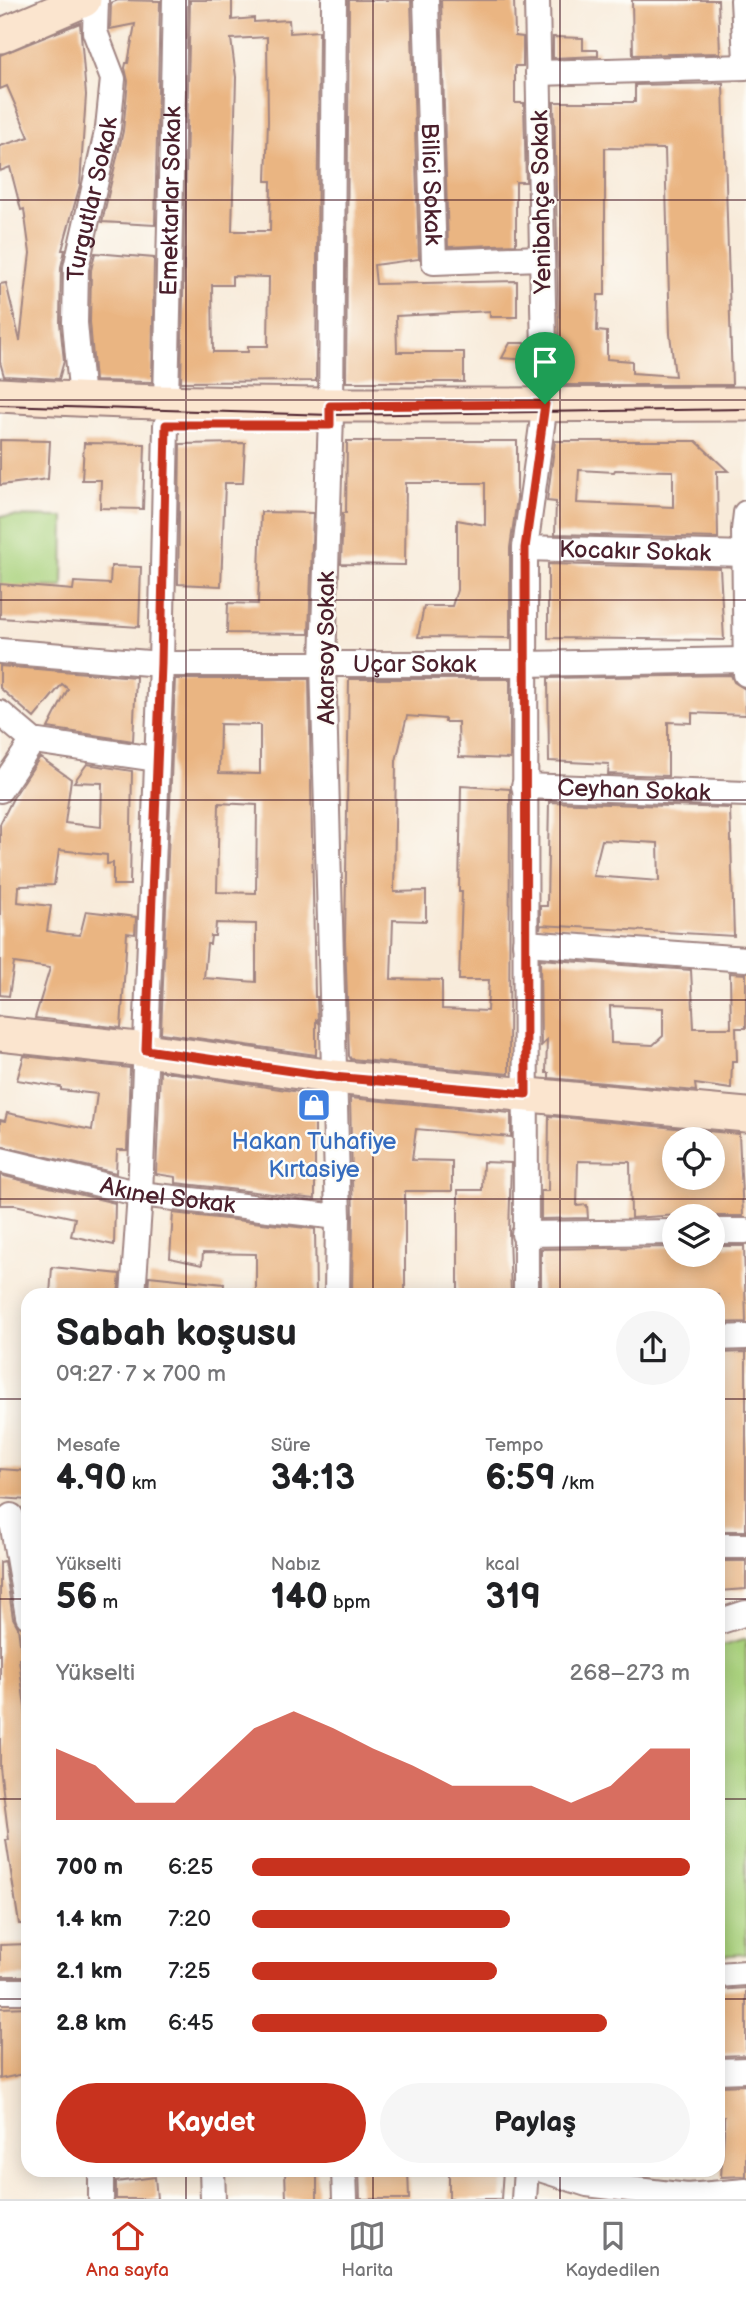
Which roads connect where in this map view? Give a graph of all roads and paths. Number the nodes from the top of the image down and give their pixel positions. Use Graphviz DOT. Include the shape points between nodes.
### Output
graph roads {
  1 [pos="84,0"];
  2 [pos="96,0"];
  3 [pos="175,0"];
  4 [pos="334,0"];
  5 [pos="426,0"];
  6 [pos="537,0"];
  7 [pos="743,0"];
  8 [pos="0,36"];
  9 [pos="746,60"];
  10 [pos="746,67"];
  11 [pos="538,73"];
  12 [pos="541,257"];
  13 [pos="0,395"];
  14 [pos="82,400"];
  15 [pos="746,404"];
  16 [pos="166,413"];
  17 [pos="544,414"];
  18 [pos="330,415"];
  19 [pos="0,418"];
  20 [pos="746,425"];
  21 [pos="746,513"];
  22 [pos="525,548"];
  23 [pos="746,554"];
  24 [pos="0,650"];
  25 [pos="746,660"];
  26 [pos="323,662"];
  27 [pos="161,664"];
  28 [pos="523,664"];
  29 [pos="746,675"];
  30 [pos="0,713"];
  31 [pos="33,741"];
  32 [pos="156,759"];
  33 [pos="524,786"];
  34 [pos="0,789"];
  35 [pos="746,794"];
  36 [pos="524,943"];
  37 [pos="746,959"];
  38 [pos="0,1034"];
  39 [pos="146,1050"];
  40 [pos="333,1077"];
  41 [pos="526,1094"];
  42 [pos="746,1115"];
  43 [pos="0,1160"];
  44 [pos="140,1194"];
  45 [pos="338,1217"];
  46 [pos="725,1231"];
  47 [pos="746,1231"];
  48 [pos="662,1232"];
  49 [pos="524,1234"];
  50 [pos="133,1288"];
  51 [pos="337,1288"];
  52 [pos="526,1288"];
  53 [pos="746,1337"];
  54 [pos="725,1338"];
  55 [pos="13,1516"];
  56 [pos="725,1546"];
  57 [pos="746,1546"];
  58 [pos="21,1569"];
  59 [pos="746,1613"];
  60 [pos="725,1620"];
  61 [pos="746,1973"];
  62 [pos="725,1974"];
  63 [pos="0,1991"];
  64 [pos="21,1991"];
  65 [pos="746,2070"];
  66 [pos="725,2071"];
  67 [pos="101,2177"];
  68 [pos="212,2177"];
  69 [pos="344,2177"];
  70 [pos="526,2177"];
  71 [pos="558,2177"];
  72 [pos="587,2191"];
  73 [pos="746,2191"];
  74 [pos="687,2197"];
  75 [pos="100,2199"];
  76 [pos="213,2199"];
  77 [pos="345,2199"];
  78 [pos="524,2199"];
  1 -- 8 [label="main road"];
  2 -- 14 [label="street, Turgutlar Sokak" via="95,32 113,79 108,128 76,268"];
  3 -- 16 [label="street, Emektarlar Sokak"];
  4 -- 18 [label="street, Akarsoy Sokak"];
  5 -- 12 [label="street, Bilici Sokak" via="434,262"];
  6 -- 11 [label="street, Yenibahçe Sokak"];
  7 -- 9 [label="street"];
  10 -- 11 [label="street"];
  11 -- 12 [label="street, Yenibahçe Sokak"];
  12 -- 17 [label="street, Yenibahçe Sokak"];
  13 -- 14 [label="main road"];
  14 -- 16 [label="main road"];
  15 -- 17 [label="main road"];
  16 -- 18 [label="main road"];
  16 -- 19 [label="main road"];
  16 -- 27 [label="street, Emektarlar Sokak"];
  17 -- 18 [label="main road"];
  17 -- 20 [label="main road"];
  17 -- 22 [label="street, Yenibahçe Sokak"];
  18 -- 26 [label="street, Akarsoy Sokak"];
  21 -- 23 [label="street"];
  22 -- 23 [label="street, Kocakır Sokak"];
  22 -- 28 [label="street, Yenibahçe Sokak"];
  23 -- 25 [label="street"];
  24 -- 27 [label="street, Uçar Sokak"];
  25 -- 28 [label="street, Uçar Sokak"];
  25 -- 29 [label="street"];
  26 -- 27 [label="street, Uçar Sokak"];
  26 -- 28 [label="street, Uçar Sokak"];
  26 -- 40 [label="street, Akarsoy Sokak"];
  27 -- 32 [label="street, Emektarlar Sokak"];
  28 -- 33 [label="street, Yenibahçe Sokak"];
  30 -- 31 [label="street"];
  31 -- 32 [label="street"];
  31 -- 34 [label="street"];
  32 -- 39 [label="street, Emektarlar Sokak"];
  33 -- 35 [label="street, Ceyhan Sokak"];
  33 -- 36 [label="street, Yenibahçe Sokak"];
  36 -- 37 [label="street"];
  36 -- 41 [label="street, Yenibahçe Sokak"];
  38 -- 39 [label="main road"];
  39 -- 40 [label="main road"];
  39 -- 44 [label="street, Emektarlar Sokak"];
  40 -- 41 [label="main road"];
  40 -- 45 [label="street, Akarsoy Sokak"];
  41 -- 42 [label="main road"];
  41 -- 49 [label="street, Yenibahçe Sokak"];
  43 -- 44 [label="street, Akınel Sokak"];
  44 -- 45 [label="street, Akınel Sokak"];
  44 -- 50 [label="street, Emektarlar Sokak"];
  45 -- 51 [label="street, Akarsoy Sokak"];
  46 -- 47 [label="street"];
  48 -- 49 [label="street"];
  49 -- 52 [label="street, Yenibahçe Sokak"];
  53 -- 54 [label="street"];
  55 -- 58 [label="street"];
  56 -- 57 [label="street"];
  59 -- 60 [label="street"];
  61 -- 62 [label="street"];
  63 -- 64 [label="street"];
  65 -- 66 [label="street"];
  67 -- 75 [label="street"];
  68 -- 76 [label="street"];
  69 -- 77 [label="street"];
  70 -- 78 [label="street"];
  71 -- 72 [label="street"];
  72 -- 74 [label="street"];
  73 -- 74 [label="street"];
}
